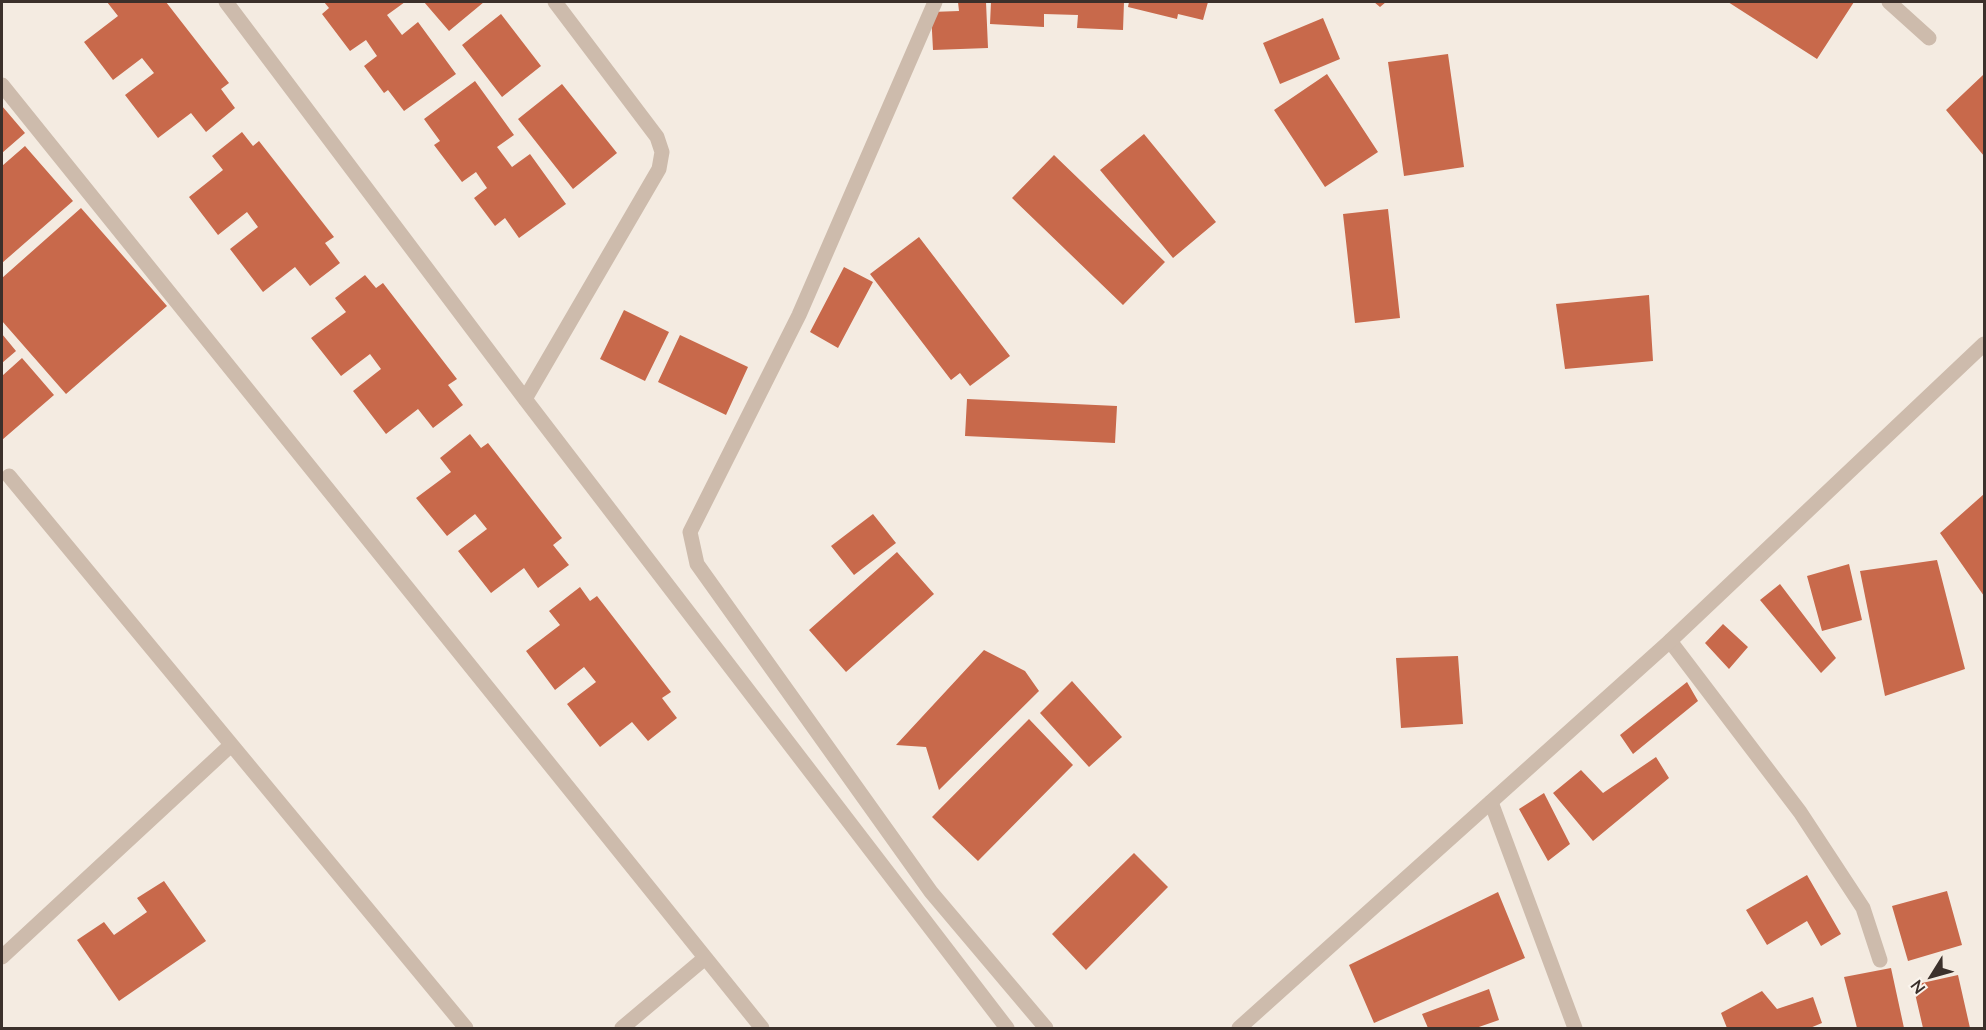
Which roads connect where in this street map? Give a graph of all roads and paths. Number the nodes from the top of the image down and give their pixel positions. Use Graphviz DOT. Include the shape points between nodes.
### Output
graph roads {
  1 [pos="226,2"];
  2 [pos="555,2"];
  3 [pos="935,2"];
  4 [pos="1889,2"];
  5 [pos="1929,38"];
  6 [pos="2,85"];
  7 [pos="1984,344"];
  8 [pos="525,399"];
  9 [pos="9,476"];
  10 [pos="1670,641"];
  11 [pos="231,746"];
  12 [pos="1491,802"];
  13 [pos="2,957"];
  14 [pos="705,958"];
  15 [pos="1880,960"];
  16 [pos="466,1029"];
  17 [pos="622,1029"];
  18 [pos="762,1029"];
  19 [pos="1007,1029"];
  20 [pos="1046,1029"];
  21 [pos="1239,1029"];
  22 [pos="1575,1029"];
  1 -- 8 [label="street"];
  2 -- 8 [label="street" via="657,137 662,152 659,169"];
  3 -- 20 [label="street" via="800,315 690,532 697,564 931,892"];
  4 -- 5 [label="street"];
  6 -- 14 [label="street"];
  7 -- 10 [label="street"];
  8 -- 19 [label="street"];
  9 -- 11 [label="street"];
  10 -- 12 [label="street"];
  10 -- 15 [label="street" via="1806,821 1863,908"];
  11 -- 13 [label="street"];
  11 -- 16 [label="street"];
  12 -- 21 [label="street"];
  12 -- 22 [label="street"];
  14 -- 17 [label="street"];
  14 -- 18 [label="street"];
}
